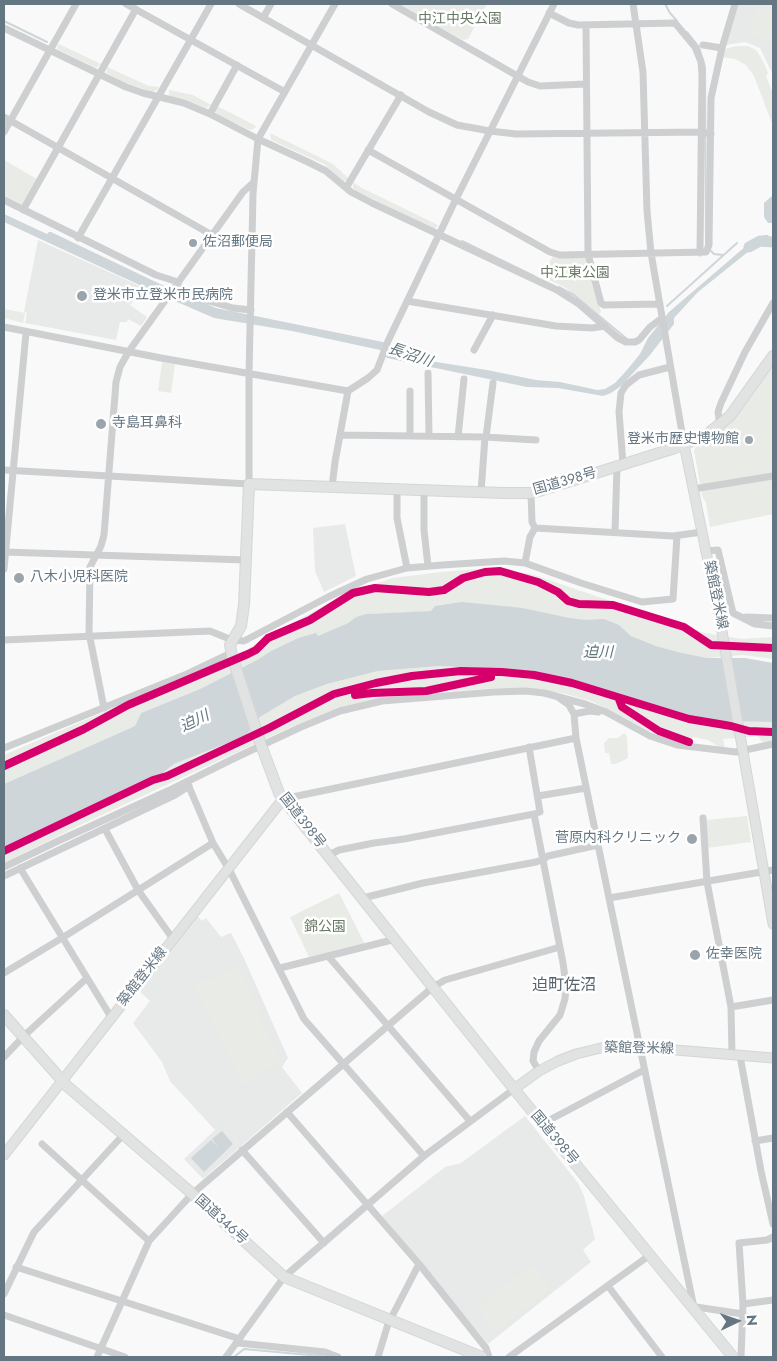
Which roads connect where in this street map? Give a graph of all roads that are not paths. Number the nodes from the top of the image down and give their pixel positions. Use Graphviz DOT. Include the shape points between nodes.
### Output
graph roads {
  1 [pos="76,4"];
  2 [pos="126,4"];
  3 [pos="211,4"];
  4 [pos="239,4"];
  5 [pos="271,4"];
  6 [pos="335,4"];
  7 [pos="392,4"];
  8 [pos="554,4"];
  9 [pos="633,4"];
  10 [pos="735,4"];
  11 [pos="136,9"];
  12 [pos="549,13"];
  13 [pos="264,18"];
  14 [pos="637,23"];
  15 [pos="586,25"];
  16 [pos="4,28"];
  17 [pos="191,39"];
  18 [pos="312,45"];
  19 [pos="703,45"];
  20 [pos="722,48"];
  21 [pos="49,49"];
  22 [pos="237,65"];
  23 [pos="99,74"];
  24 [pos="518,76"];
  25 [pos="586,84"];
  26 [pos="284,92"];
  27 [pos="400,95"];
  28 [pos="158,97"];
  29 [pos="210,114"];
  30 [pos="7,119"];
  31 [pos="490,131"];
  32 [pos="4,132"];
  33 [pos="702,132"];
  34 [pos="587,133"];
  35 [pos="644,133"];
  36 [pos="711,134"];
  37 [pos="258,139"];
  38 [pos="58,148"];
  39 [pos="368,150"];
  40 [pos="112,178"];
  41 [pos="254,182"];
  42 [pos="346,188"];
  43 [pos="456,199"];
  44 [pos="4,200"];
  45 [pos="23,210"];
  46 [pos="439,234"];
  47 [pos="212,235"];
  48 [pos="78,238"];
  49 [pos="705,250"];
  50 [pos="652,253"];
  51 [pos="588,254"];
  52 [pos="176,284"];
  53 [pos="407,300"];
  54 [pos="773,303"];
  55 [pos="660,304"];
  56 [pos="251,312"];
  57 [pos="493,315"];
  58 [pos="662,318"];
  59 [pos="605,326"];
  60 [pos="4,327"];
  61 [pos="26,332"];
  62 [pos="474,350"];
  63 [pos="129,351"];
  64 [pos="773,356"];
  65 [pos="670,367"];
  66 [pos="428,373"];
  67 [pos="249,374"];
  68 [pos="464,379"];
  69 [pos="493,383"];
  70 [pos="348,391"];
  71 [pos="410,391"];
  72 [pos="720,426"];
  73 [pos="340,435"];
  74 [pos="410,436"];
  75 [pos="429,436"];
  76 [pos="458,436"];
  77 [pos="486,437"];
  78 [pos="536,440"];
  79 [pos="684,444"];
  80 [pos="620,465"];
  81 [pos="4,470"];
  82 [pos="13,471"];
  83 [pos="108,475"];
  84 [pos="773,476"];
  85 [pos="249,484"];
  86 [pos="332,487"];
  87 [pos="397,489"];
  88 [pos="693,489"];
  89 [pos="424,490"];
  90 [pos="481,492"];
  91 [pos="531,493"];
  92 [pos="535,528"];
  93 [pos="616,532"];
  94 [pos="702,532"];
  95 [pos="677,536"];
  96 [pos="706,551"];
  97 [pos="4,553"];
  98 [pos="96,556"];
  99 [pos="246,560"];
  100 [pos="526,563"];
  101 [pos="428,566"];
  102 [pos="407,568"];
  103 [pos="4,569"];
  104 [pos="744,617"];
  105 [pos="773,618"];
  106 [pos="773,626"];
  107 [pos="90,636"];
  108 [pos="4,640"];
  109 [pos="235,640"];
  110 [pos="232,656"];
  111 [pos="556,696"];
  112 [pos="104,708"];
  113 [pos="606,712"];
  114 [pos="574,714"];
  115 [pos="576,738"];
  116 [pos="4,741"];
  117 [pos="773,744"];
  118 [pos="261,745"];
  119 [pos="4,748"];
  120 [pos="529,748"];
  121 [pos="744,751"];
  122 [pos="188,784"];
  123 [pos="586,788"];
  124 [pos="538,796"];
  125 [pos="283,799"];
  126 [pos="534,814"];
  127 [pos="703,818"];
  128 [pos="104,828"];
  129 [pos="213,843"];
  130 [pos="598,845"];
  131 [pos="329,855"];
  132 [pos="544,859"];
  133 [pos="4,867"];
  134 [pos="20,868"];
  135 [pos="228,869"];
  136 [pos="773,870"];
  137 [pos="764,872"];
  138 [pos="4,876"];
  139 [pos="707,882"];
  140 [pos="138,890"];
  141 [pos="363,898"];
  142 [pos="609,898"];
  143 [pos="773,924"];
  144 [pos="62,938"];
  145 [pos="173,939"];
  146 [pos="396,939"];
  147 [pos="560,947"];
  148 [pos="328,956"];
  149 [pos="280,968"];
  150 [pos="4,973"];
  151 [pos="87,978"];
  152 [pos="433,987"];
  153 [pos="773,1000"];
  154 [pos="731,1007"];
  155 [pos="4,1015"];
  156 [pos="111,1017"];
  157 [pos="388,1025"];
  158 [pos="24,1037"];
  159 [pos="639,1047"];
  160 [pos="736,1056"];
  161 [pos="4,1057"];
  162 [pos="773,1058"];
  163 [pos="342,1064"];
  164 [pos="644,1070"];
  165 [pos="539,1071"];
  166 [pos="62,1082"];
  167 [pos="514,1089"];
  168 [pos="287,1112"];
  169 [pos="470,1121"];
  170 [pos="542,1124"];
  171 [pos="124,1134"];
  172 [pos="773,1138"];
  173 [pos="755,1141"];
  174 [pos="42,1144"];
  175 [pos="242,1150"];
  176 [pos="4,1155"];
  177 [pos="424,1156"];
  178 [pos="82,1180"];
  179 [pos="192,1194"];
  180 [pos="367,1205"];
  181 [pos="773,1224"];
  182 [pos="773,1237"];
  183 [pos="149,1241"];
  184 [pos="324,1243"];
  185 [pos="650,1255"];
  186 [pos="419,1264"];
  187 [pos="16,1267"];
  188 [pos="284,1277"];
  189 [pos="608,1286"];
  190 [pos="4,1294"];
  191 [pos="773,1300"];
  192 [pos="123,1302"];
  193 [pos="743,1304"];
  194 [pos="692,1307"];
  195 [pos="743,1314"];
  196 [pos="4,1315"];
  197 [pos="390,1320"];
  198 [pos="239,1341"];
  199 [pos="101,1349"];
  200 [pos="97,1357"];
  201 [pos="125,1357"];
  202 [pos="226,1357"];
  203 [pos="338,1357"];
  204 [pos="378,1357"];
  205 [pos="482,1357"];
  206 [pos="489,1357"];
  207 [pos="509,1357"];
  208 [pos="662,1357"];
  209 [pos="733,1357"];
  210 [pos="741,1357"];
  1 -- 21 [label="street"];
  2 -- 11 [label="street"];
  3 -- 17 [label="street"];
  4 -- 13 [label="street"];
  5 -- 13 [label="street"];
  6 -- 18 [label="street"];
  7 -- 24 [label="street"];
  8 -- 12 [label="street"];
  9 -- 14 [label="street"];
  10 -- 20 [label="street"];
  11 -- 17 [label="street"];
  11 -- 23 [label="street"];
  12 -- 15 [label="street" via="569,23"];
  12 -- 24 [label="street"];
  13 -- 18 [label="street"];
  14 -- 15 [label="street"];
  14 -- 33 [label="street" via="675,23 696,47 702,75"];
  14 -- 35 [label="street"];
  15 -- 25 [label="street"];
  16 -- 21 [label="street"];
  17 -- 22 [label="street"];
  17 -- 28 [label="street"];
  18 -- 26 [label="street"];
  18 -- 27 [label="street"];
  19 -- 20 [label="street"];
  20 -- 36 [label="street" via="711,98"];
  21 -- 23 [label="street"];
  21 -- 30 [label="street"];
  22 -- 26 [label="street"];
  22 -- 29 [label="street"];
  23 -- 28 [label="street"];
  23 -- 38 [label="street"];
  24 -- 25 [label="street" via="540,86"];
  24 -- 31 [label="street"];
  25 -- 34 [label="street"];
  26 -- 37 [label="street"];
  27 -- 31 [label="street" via="447,121"];
  27 -- 39 [label="street"];
  28 -- 29 [label="street"];
  28 -- 40 [label="street"];
  29 -- 37 [label="street"];
  30 -- 32 [label="street"];
  30 -- 38 [label="street"];
  31 -- 34 [label="street"];
  31 -- 43 [label="street"];
  33 -- 35 [label="street"];
  33 -- 36 [label="street"];
  33 -- 49 [label="street"];
  34 -- 35 [label="street"];
  34 -- 51 [label="street"];
  35 -- 50 [label="street"];
  36 -- 49 [label="street"];
  37 -- 41 [label="street"];
  37 -- 42 [label="street" via="326,171"];
  38 -- 40 [label="street"];
  38 -- 45 [label="street"];
  39 -- 42 [label="street"];
  39 -- 43 [label="street"];
  40 -- 47 [label="street"];
  40 -- 48 [label="street"];
  41 -- 47 [label="street"];
  41 -- 56 [label="street"];
  42 -- 46 [label="street"];
  43 -- 46 [label="street"];
  43 -- 51 [label="street" via="550,252"];
  44 -- 45 [label="street"];
  45 -- 48 [label="street"];
  46 -- 53 [label="street"];
  46 -- 59 [label="street" via="557,290"];
  47 -- 52 [label="street"];
  48 -- 52 [label="street"];
  49 -- 50 [label="street"];
  50 -- 51 [label="street"];
  50 -- 55 [label="street"];
  51 -- 55 [label="street" via="601,303"];
  52 -- 56 [label="street" via="202,298"];
  52 -- 63 [label="street"];
  53 -- 57 [label="street"];
  53 -- 70 [label="street" via="375,372"];
  54 -- 72 [label="street" via="721,403 718,412"];
  55 -- 58 [label="street"];
  56 -- 67 [label="street"];
  57 -- 59 [label="street" via="556,326"];
  57 -- 62 [label="street"];
  58 -- 59 [label="street" via="635,342 618,338"];
  58 -- 65 [label="street"];
  60 -- 61 [label="street"];
  61 -- 63 [label="street"];
  61 -- 82 [label="street"];
  63 -- 67 [label="street"];
  63 -- 83 [label="street" via="116,382"];
  64 -- 72 [label="highway, 国道398号" via="742,402"];
  65 -- 79 [label="street"];
  65 -- 80 [label="street" via="639,375 621,393"];
  66 -- 75 [label="street"];
  67 -- 70 [label="street"];
  67 -- 85 [label="street"];
  68 -- 76 [label="street"];
  69 -- 77 [label="street"];
  70 -- 73 [label="street"];
  71 -- 74 [label="street"];
  72 -- 79 [label="highway, 国道398号"];
  73 -- 74 [label="street"];
  73 -- 86 [label="street"];
  74 -- 75 [label="street"];
  75 -- 76 [label="street"];
  76 -- 77 [label="street"];
  77 -- 78 [label="street"];
  77 -- 90 [label="street"];
  79 -- 80 [label="highway, 国道398号"];
  79 -- 88 [label="main road, 築館登米線"];
  80 -- 91 [label="highway, 国道398号"];
  80 -- 93 [label="street"];
  81 -- 82 [label="street"];
  82 -- 83 [label="street"];
  82 -- 97 [label="street"];
  83 -- 85 [label="street"];
  83 -- 98 [label="street" via="104,535"];
  84 -- 88 [label="street"];
  85 -- 86 [label="highway, 国道398号"];
  85 -- 99 [label="highway, 国道398号"];
  86 -- 87 [label="highway, 国道398号"];
  87 -- 89 [label="highway, 国道398号"];
  87 -- 102 [label="street" via="398,518"];
  88 -- 94 [label="main road, 築館登米線"];
  89 -- 90 [label="highway, 国道398号"];
  89 -- 101 [label="street"];
  90 -- 91 [label="highway, 国道398号"];
  91 -- 92 [label="street"];
  92 -- 93 [label="street"];
  92 -- 100 [label="street" via="530,537"];
  93 -- 95 [label="street"];
  94 -- 95 [label="street"];
  94 -- 96 [label="main road, 築館登米線"];
  95 -- 100 [label="street" via="673,599 642,602"];
  96 -- 104 [label="street" via="718,550 731,609 737,616"];
  96 -- 121 [label="main road, 築館登米線"];
  97 -- 98 [label="street"];
  97 -- 103 [label="street"];
  98 -- 99 [label="street"];
  98 -- 107 [label="street" via="90,567"];
  99 -- 109 [label="highway, 国道398号" via="241,626"];
  100 -- 101 [label="street" via="504,561"];
  101 -- 102 [label="street"];
  102 -- 109 [label="street" via="367,579 248,639"];
  104 -- 105 [label="street"];
  104 -- 106 [label="street" via="755,624"];
  107 -- 108 [label="street"];
  107 -- 109 [label="street" via="210,631"];
  107 -- 112 [label="street"];
  109 -- 110 [label="highway, 国道398号" via="230,645"];
  110 -- 112 [label="street" via="227,655"];
  110 -- 118 [label="highway, 国道398号"];
  111 -- 113 [label="street"];
  111 -- 114 [label="street"];
  111 -- 118 [label="street" via="526,691 382,701 340,711"];
  112 -- 119 [label="street"];
  113 -- 114 [label="street"];
  113 -- 121 [label="street" via="666,742 686,747"];
  114 -- 115 [label="street"];
  115 -- 120 [label="street"];
  115 -- 123 [label="street"];
  116 -- 119 [label="street"];
  117 -- 121 [label="street"];
  118 -- 122 [label="street"];
  118 -- 125 [label="highway, 国道398号"];
  120 -- 124 [label="street"];
  120 -- 125 [label="street"];
  121 -- 137 [label="main road, 築館登米線"];
  122 -- 128 [label="street" via="175,795"];
  122 -- 129 [label="street"];
  122 -- 133 [label="street" via="100,820"];
  123 -- 124 [label="street"];
  123 -- 130 [label="street"];
  124 -- 126 [label="street" via="540,812"];
  125 -- 131 [label="highway, 国道398号"];
  125 -- 135 [label="main road, 築館登米線"];
  126 -- 131 [label="street" via="374,842"];
  126 -- 132 [label="street"];
  127 -- 139 [label="street"];
  128 -- 134 [label="street"];
  128 -- 140 [label="street"];
  129 -- 135 [label="street"];
  129 -- 140 [label="street"];
  130 -- 132 [label="street"];
  130 -- 142 [label="street"];
  131 -- 141 [label="highway, 国道398号"];
  132 -- 141 [label="street"];
  132 -- 147 [label="street"];
  134 -- 138 [label="street"];
  134 -- 144 [label="street"];
  135 -- 145 [label="main road, 築館登米線"];
  135 -- 149 [label="street"];
  136 -- 137 [label="street"];
  137 -- 139 [label="street"];
  137 -- 143 [label="main road, 築館登米線"];
  139 -- 142 [label="street"];
  139 -- 154 [label="street"];
  140 -- 144 [label="street"];
  140 -- 145 [label="street"];
  141 -- 146 [label="highway, 国道398号"];
  142 -- 159 [label="street"];
  144 -- 150 [label="street"];
  144 -- 151 [label="street"];
  145 -- 156 [label="main road, 築館登米線"];
  146 -- 148 [label="street"];
  146 -- 152 [label="highway, 国道398号"];
  147 -- 152 [label="street" via="445,980"];
  147 -- 165 [label="street" via="565,999 556,1021 534,1052 533,1061"];
  148 -- 149 [label="street"];
  148 -- 157 [label="street"];
  149 -- 163 [label="street" via="304,1019"];
  151 -- 156 [label="street"];
  151 -- 158 [label="street"];
  152 -- 157 [label="street"];
  152 -- 167 [label="highway, 国道398号"];
  153 -- 154 [label="street"];
  154 -- 160 [label="street"];
  155 -- 158 [label="highway, 国道346号"];
  156 -- 166 [label="main road, 築館登米線"];
  157 -- 163 [label="street"];
  157 -- 169 [label="street"];
  158 -- 161 [label="street"];
  158 -- 166 [label="highway, 国道346号"];
  159 -- 160 [label="main road, 築館登米線"];
  159 -- 164 [label="street"];
  159 -- 165 [label="main road, 築館登米線" via="591,1049"];
  160 -- 162 [label="main road, 築館登米線"];
  160 -- 173 [label="street"];
  163 -- 168 [label="street"];
  163 -- 177 [label="street"];
  164 -- 170 [label="street"];
  164 -- 194 [label="street"];
  165 -- 167 [label="main road, 築館登米線"];
  166 -- 171 [label="highway, 国道346号"];
  166 -- 176 [label="main road, 築館登米線"];
  167 -- 169 [label="street"];
  167 -- 170 [label="highway, 国道398号"];
  168 -- 175 [label="street"];
  168 -- 180 [label="street"];
  169 -- 177 [label="street"];
  170 -- 185 [label="highway, 国道398号"];
  171 -- 178 [label="street"];
  171 -- 179 [label="highway, 国道346号"];
  172 -- 173 [label="street"];
  173 -- 181 [label="street"];
  174 -- 178 [label="street"];
  175 -- 179 [label="street"];
  175 -- 184 [label="street"];
  177 -- 180 [label="street"];
  178 -- 183 [label="street"];
  178 -- 187 [label="street" via="34,1232"];
  179 -- 183 [label="street"];
  179 -- 188 [label="highway, 国道346号"];
  180 -- 184 [label="street"];
  180 -- 186 [label="street"];
  182 -- 193 [label="street" via="738,1243"];
  183 -- 192 [label="street"];
  184 -- 188 [label="street"];
  185 -- 189 [label="street"];
  185 -- 194 [label="highway, 国道398号"];
  186 -- 197 [label="street"];
  186 -- 206 [label="street" via="486,1348"];
  187 -- 190 [label="street"];
  187 -- 192 [label="street"];
  188 -- 197 [label="highway, 国道346号"];
  188 -- 198 [label="street"];
  189 -- 207 [label="street"];
  189 -- 208 [label="street"];
  191 -- 193 [label="street"];
  192 -- 198 [label="street"];
  192 -- 199 [label="street"];
  193 -- 195 [label="street"];
  194 -- 195 [label="street"];
  194 -- 209 [label="highway, 国道398号"];
  195 -- 210 [label="street"];
  196 -- 199 [label="street"];
  197 -- 204 [label="street"];
  197 -- 205 [label="highway, 国道346号"];
  198 -- 202 [label="street"];
  198 -- 203 [label="street" via="325,1352"];
  199 -- 200 [label="street"];
  199 -- 201 [label="street"];
}
